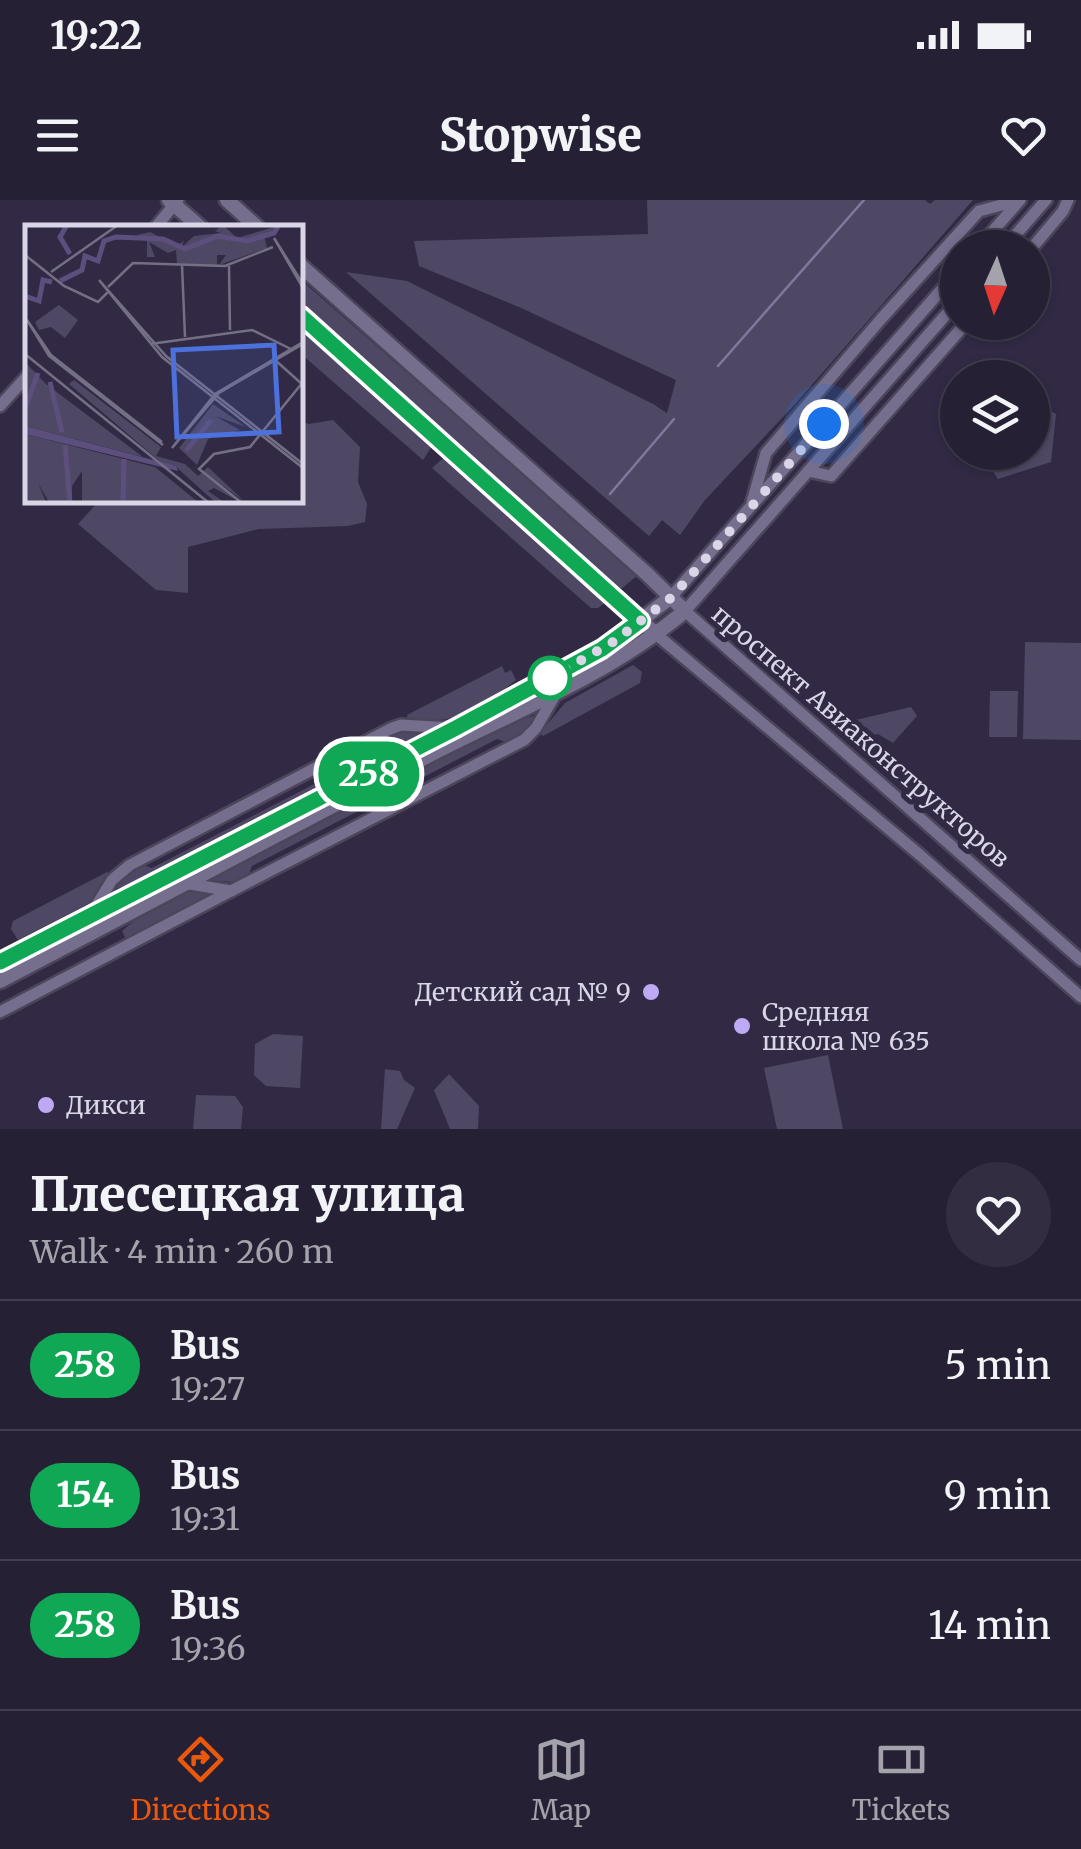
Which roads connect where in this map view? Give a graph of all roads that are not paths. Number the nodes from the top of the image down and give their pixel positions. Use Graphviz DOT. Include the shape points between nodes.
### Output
graph roads {
  1 [pos="227,200"];
  2 [pos="1020,200"];
  3 [pos="1046,200"];
  4 [pos="1068,200"];
  5 [pos="174,202"];
  6 [pos="157,225"];
  7 [pos="197,225"];
  8 [pos="255,225"];
  9 [pos="994,230"];
  10 [pos="1020,230"];
  11 [pos="1047,230"];
  12 [pos="302,267"];
  13 [pos="940,291"];
  14 [pos="302,317"];
  15 [pos="940,321"];
  16 [pos="951,340"];
  17 [pos="25,378"];
  18 [pos="0,406"];
  19 [pos="808,471"];
  20 [pos="751,506"];
  21 [pos="672,597"];
  22 [pos="685,611"];
  23 [pos="640,621"];
  24 [pos="657,635"];
  25 [pos="554,695"];
  26 [pos="456,728"];
  27 [pos="184,884"];
  28 [pos="231,891"];
  29 [pos="90,916"];
  30 [pos="1081,960"];
  31 [pos="0,962"];
  32 [pos="2,977"];
  33 [pos="1081,997"];
  34 [pos="0,1012"];
  1 -- 8 [label="street"];
  2 -- 9 [label="street"];
  2 -- 20 [label="street" via="979,211 881,319 766,453"];
  3 -- 10 [label="street"];
  4 -- 11 [label="street"];
  5 -- 6 [label="street"];
  5 -- 7 [label="street"];
  12 -- 21 [label="street, проспект Авиаконструкторов"];
  13 -- 20 [label="street"];
  14 -- 23 [label="street, проспект Авиаконструкторов"];
  15 -- 19 [label="street"];
  16 -- 19 [label="street" via="831,476"];
  17 -- 18 [label="street"];
  19 -- 22 [label="street"];
  20 -- 21 [label="street"];
  21 -- 22 [label="street, проспект Авиаконструкторов"];
  21 -- 23 [label="street"];
  22 -- 24 [label="street"];
  22 -- 30 [label="street, проспект Авиаконструкторов"];
  23 -- 24 [label="street, проспект Авиаконструкторов"];
  23 -- 26 [label="street" via="602,649"];
  24 -- 25 [label="street"];
  24 -- 33 [label="street, проспект Авиаконструкторов"];
  25 -- 27 [label="street"];
  25 -- 28 [label="street" via="524,740"];
  26 -- 29 [label="street"];
  26 -- 29 [label="street" via="390,729 130,865"];
  27 -- 28 [label="street"];
  27 -- 32 [label="street"];
  28 -- 34 [label="street"];
  29 -- 31 [label="street"];
}
